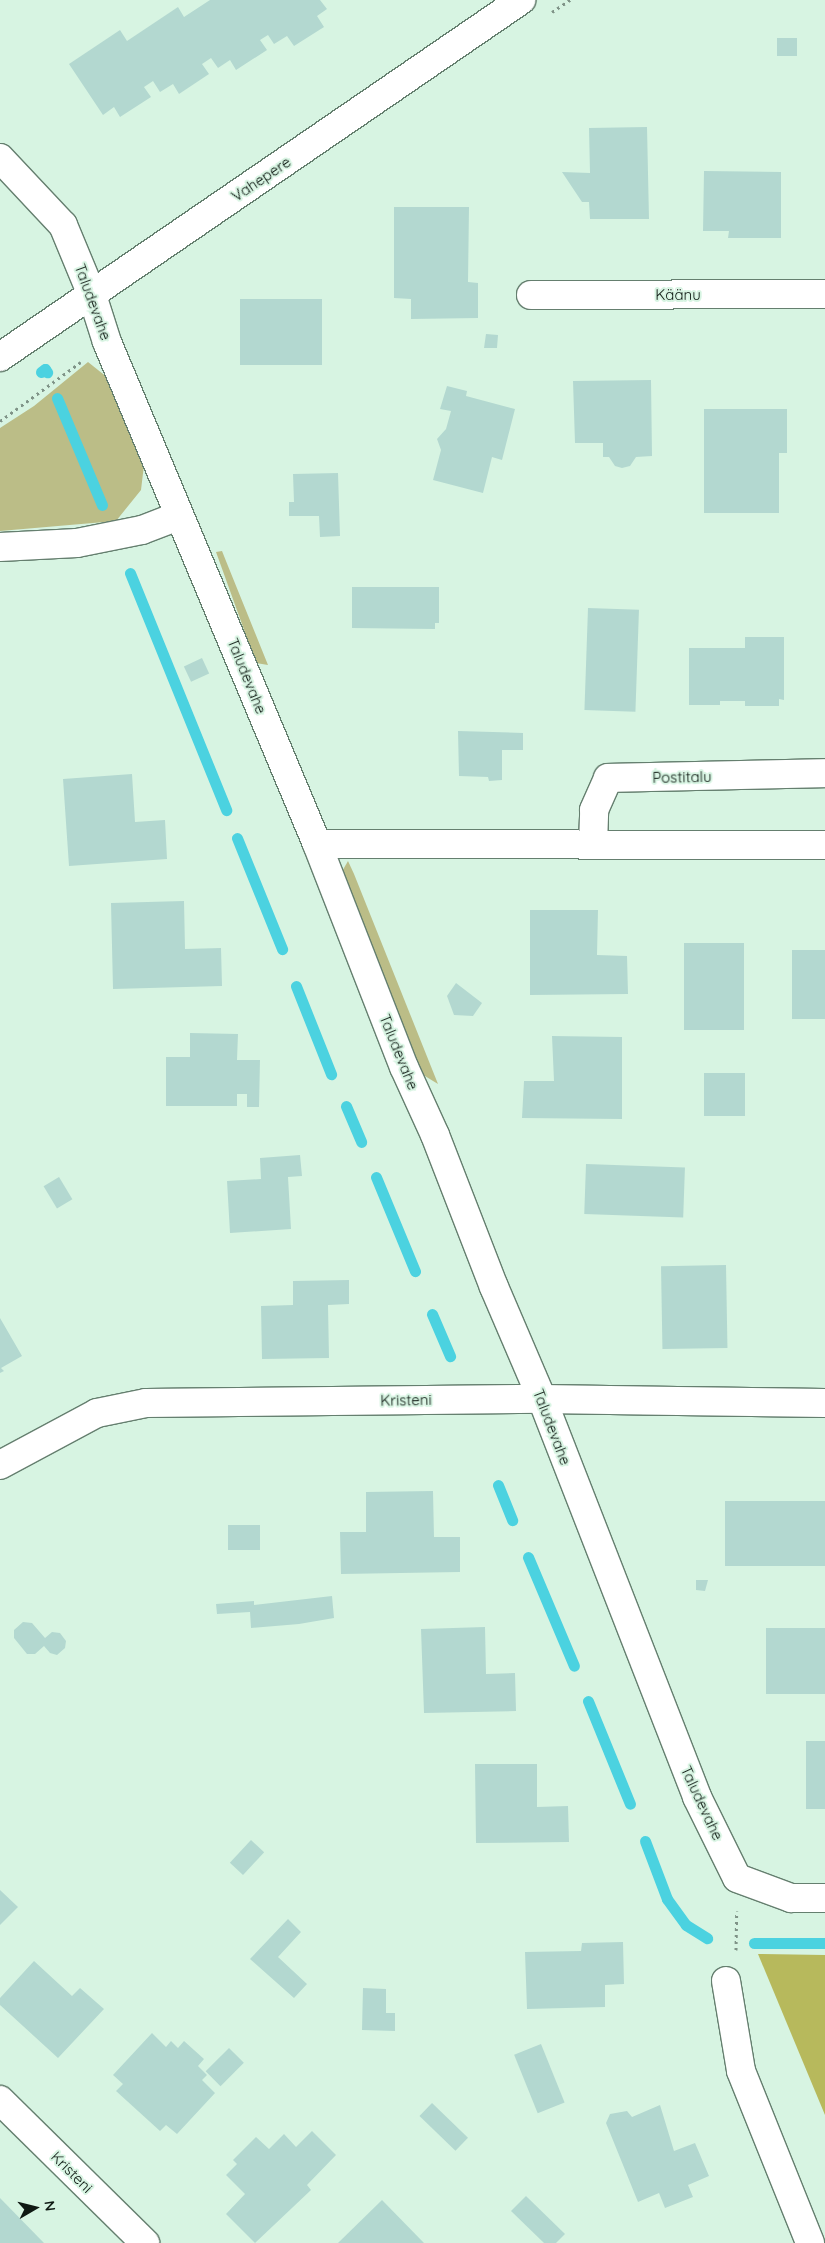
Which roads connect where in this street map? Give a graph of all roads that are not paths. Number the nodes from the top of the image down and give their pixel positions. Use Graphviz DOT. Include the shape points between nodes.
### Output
graph roads {
  1 [pos="521,0"];
  2 [pos="0,158"];
  3 [pos="825,294"];
  4 [pos="92,295"];
  5 [pos="531,296"];
  6 [pos="0,357"];
  7 [pos="180,516"];
  8 [pos="0,547"];
  9 [pos="825,774"];
  10 [pos="317,844"];
  11 [pos="593,845"];
  12 [pos="825,845"];
  13 [pos="542,1399"];
  14 [pos="825,1403"];
  15 [pos="0,1465"];
  16 [pos="825,1898"];
  17 [pos="726,1981"];
  18 [pos="0,2100"];
  19 [pos="145,2243"];
  20 [pos="810,2243"];
  1 -- 4 [label="street, Vahepere"];
  2 -- 4 [label="street, Taludevahe" via="63,225"];
  3 -- 5 [label="street, Käänu"];
  4 -- 6 [label="street, Vahepere"];
  4 -- 7 [label="street, Taludevahe" via="107,342"];
  7 -- 8 [label="street" via="142,530 77,543"];
  7 -- 10 [label="street, Taludevahe"];
  9 -- 11 [label="street, Postitalu" via="608,778 594,810"];
  10 -- 11 [label="street"];
  10 -- 13 [label="street, Taludevahe" via="404,1067 435,1135"];
  11 -- 12 [label="street"];
  13 -- 14 [label="street, Kristeni"];
  13 -- 15 [label="street, Kristeni" via="146,1403 97,1414"];
  13 -- 16 [label="street, Taludevahe" via="648,1677 697,1797 737,1878 791,1898"];
  17 -- 20 [label="street" via="741,2071"];
  18 -- 19 [label="street, Kristeni"];
}
